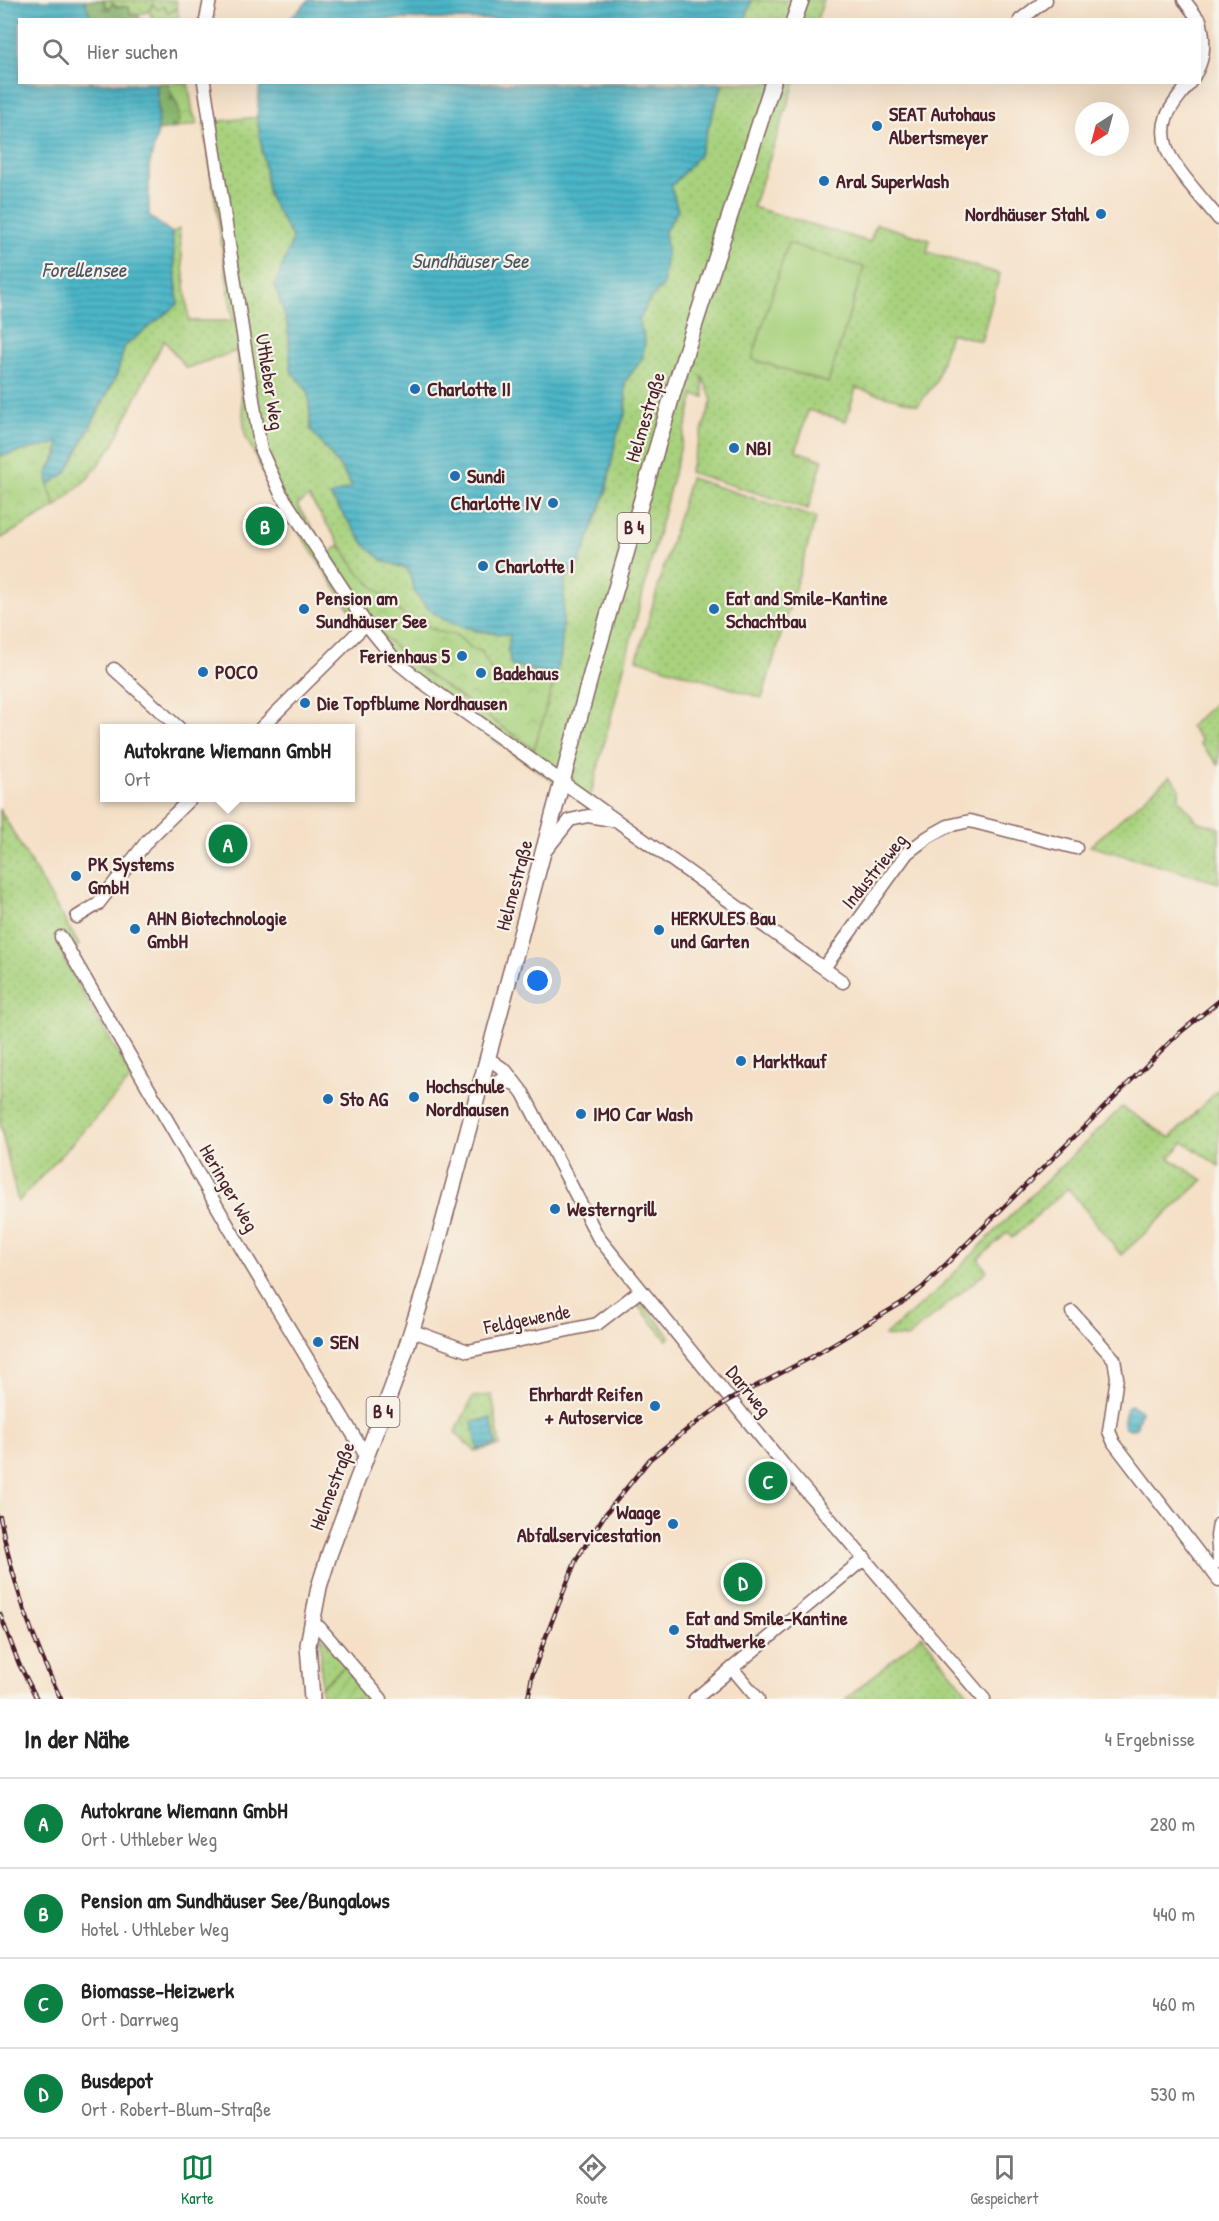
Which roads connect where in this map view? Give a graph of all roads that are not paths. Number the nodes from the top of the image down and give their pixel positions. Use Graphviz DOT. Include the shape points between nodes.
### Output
graph roads {
  1 [pos="210,0"];
  2 [pos="801,0"];
  3 [pos="1184,0"];
  4 [pos="1039,9"];
  5 [pos="206,18"];
  6 [pos="795,18"];
  7 [pos="1023,18"];
  8 [pos="1198,18"];
  9 [pos="1201,23"];
  10 [pos="1216,53"];
  11 [pos="1207,80"];
  12 [pos="204,84"];
  13 [pos="772,84"];
  14 [pos="1219,219"];
  15 [pos="366,624"];
  16 [pos="114,669"];
  17 [pos="174,724"];
  18 [pos="266,724"];
  19 [pos="562,782"];
  20 [pos="187,802"];
  21 [pos="615,820"];
  22 [pos="1076,848"];
  23 [pos="545,851"];
  24 [pos="77,917"];
  25 [pos="61,937"];
  26 [pos="824,968"];
  27 [pos="843,982"];
  28 [pos="489,1059"];
  29 [pos="517,1084"];
  30 [pos="481,1089"];
  31 [pos="641,1290"];
  32 [pos="1072,1312"];
  33 [pos="413,1331"];
  34 [pos="366,1456"];
  35 [pos="1219,1524"];
  36 [pos="1200,1555"];
  37 [pos="1218,1557"];
  38 [pos="865,1558"];
  39 [pos="1219,1580"];
  40 [pos="311,1623"];
  41 [pos="732,1668"];
  42 [pos="312,1699"];
  43 [pos="381,1699"];
  44 [pos="695,1699"];
  45 [pos="758,1699"];
  46 [pos="984,1699"];
  1 -- 5 [label="street"];
  2 -- 6 [label="main road"];
  3 -- 8 [label="street"];
  4 -- 7 [label="street"];
  9 -- 10 [label="street"];
  11 -- 14 [label="street" via="1173,113 1165,141 1174,162"];
  12 -- 15 [label="street, Uthleber Weg" via="261,451 281,494"];
  13 -- 19 [label="main road, Helmestraße / B 4" via="674,389"];
  15 -- 18 [label="street"];
  15 -- 19 [label="street, Uthleber Weg" via="397,662"];
  16 -- 17 [label="street"];
  19 -- 21 [label="street"];
  19 -- 23 [label="main road, Helmestraße / B 4"];
  20 -- 24 [label="street" via="148,840 99,904"];
  21 -- 23 [label="street" via="588,816 570,820"];
  21 -- 26 [label="street"];
  22 -- 26 [label="street, Industrieweg" via="970,821 948,826 907,853"];
  23 -- 28 [label="main road, Helmestraße / B 4"];
  25 -- 34 [label="street, Heringer Weg"];
  26 -- 27 [label="street"];
  28 -- 29 [label="street, Darrweg"];
  28 -- 30 [label="main road, Helmestraße / B 4"];
  29 -- 30 [label="street" via="499,1080"];
  29 -- 31 [label="street, Darrweg" via="598,1237"];
  30 -- 33 [label="main road, Helmestraße / B 4"];
  31 -- 33 [label="street, Feldgewende" via="597,1324 468,1351"];
  31 -- 38 [label="street, Darrweg"];
  32 -- 36 [label="street" via="1114,1359 1117,1377 1108,1431 1114,1443"];
  33 -- 34 [label="main road, Helmestraße / B 4"];
  34 -- 40 [label="main road, Helmestraße / B 4" via="330,1552"];
  35 -- 37 [label="street"];
  36 -- 37 [label="street"];
  36 -- 39 [label="street"];
  38 -- 41 [label="street"];
  38 -- 46 [label="street, Darrweg"];
  40 -- 42 [label="main road, Helmestraße / B 4" via="308,1645"];
  40 -- 43 [label="street" via="319,1627"];
  41 -- 44 [label="street"];
  41 -- 45 [label="street"];
}
